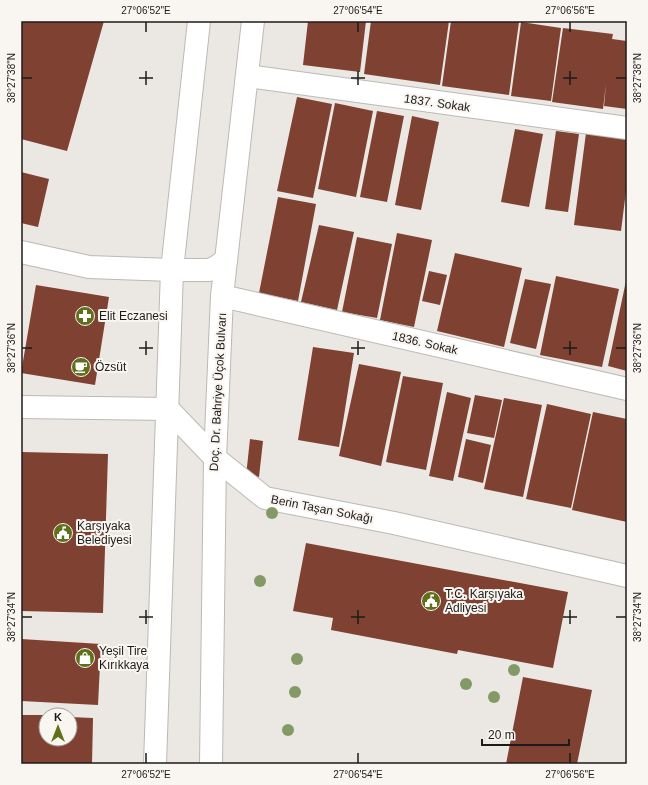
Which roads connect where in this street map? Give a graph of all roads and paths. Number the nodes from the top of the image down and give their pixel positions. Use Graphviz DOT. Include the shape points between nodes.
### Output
graph roads {
  1 [pos="199,21"];
  2 [pos="253,21"];
  3 [pos="248,76"];
  4 [pos="627,128"];
  5 [pos="21,252"];
  6 [pos="226,260"];
  7 [pos="172,270"];
  8 [pos="222,296"];
  9 [pos="627,389"];
  10 [pos="21,407"];
  11 [pos="168,409"];
  12 [pos="215,458"];
  13 [pos="627,576"];
  14 [pos="155,764"];
  15 [pos="211,764"];
  1 -- 7 [label="street"];
  2 -- 3 [label="street, Doç. Dr. Bahriye Üçok Bulvarı"];
  3 -- 4 [label="street, 1837. Sokak"];
  3 -- 6 [label="street, Doç. Dr. Bahriye Üçok Bulvarı"];
  5 -- 7 [label="street" via="89,267"];
  6 -- 7 [label="street" via="209,270"];
  6 -- 8 [label="street, Doç. Dr. Bahriye Üçok Bulvarı"];
  7 -- 11 [label="street"];
  8 -- 9 [label="street, 1836. Sokak"];
  8 -- 12 [label="street, Doç. Dr. Bahriye Üçok Bulvarı"];
  10 -- 11 [label="street"];
  11 -- 12 [label="street, Berin Taşan Sokağı"];
  11 -- 14 [label="street"];
  12 -- 13 [label="street, Berin Taşan Sokağı" via="265,498 394,523"];
  12 -- 15 [label="street, Doç. Dr. Bahriye Üçok Bulvarı"];
}
